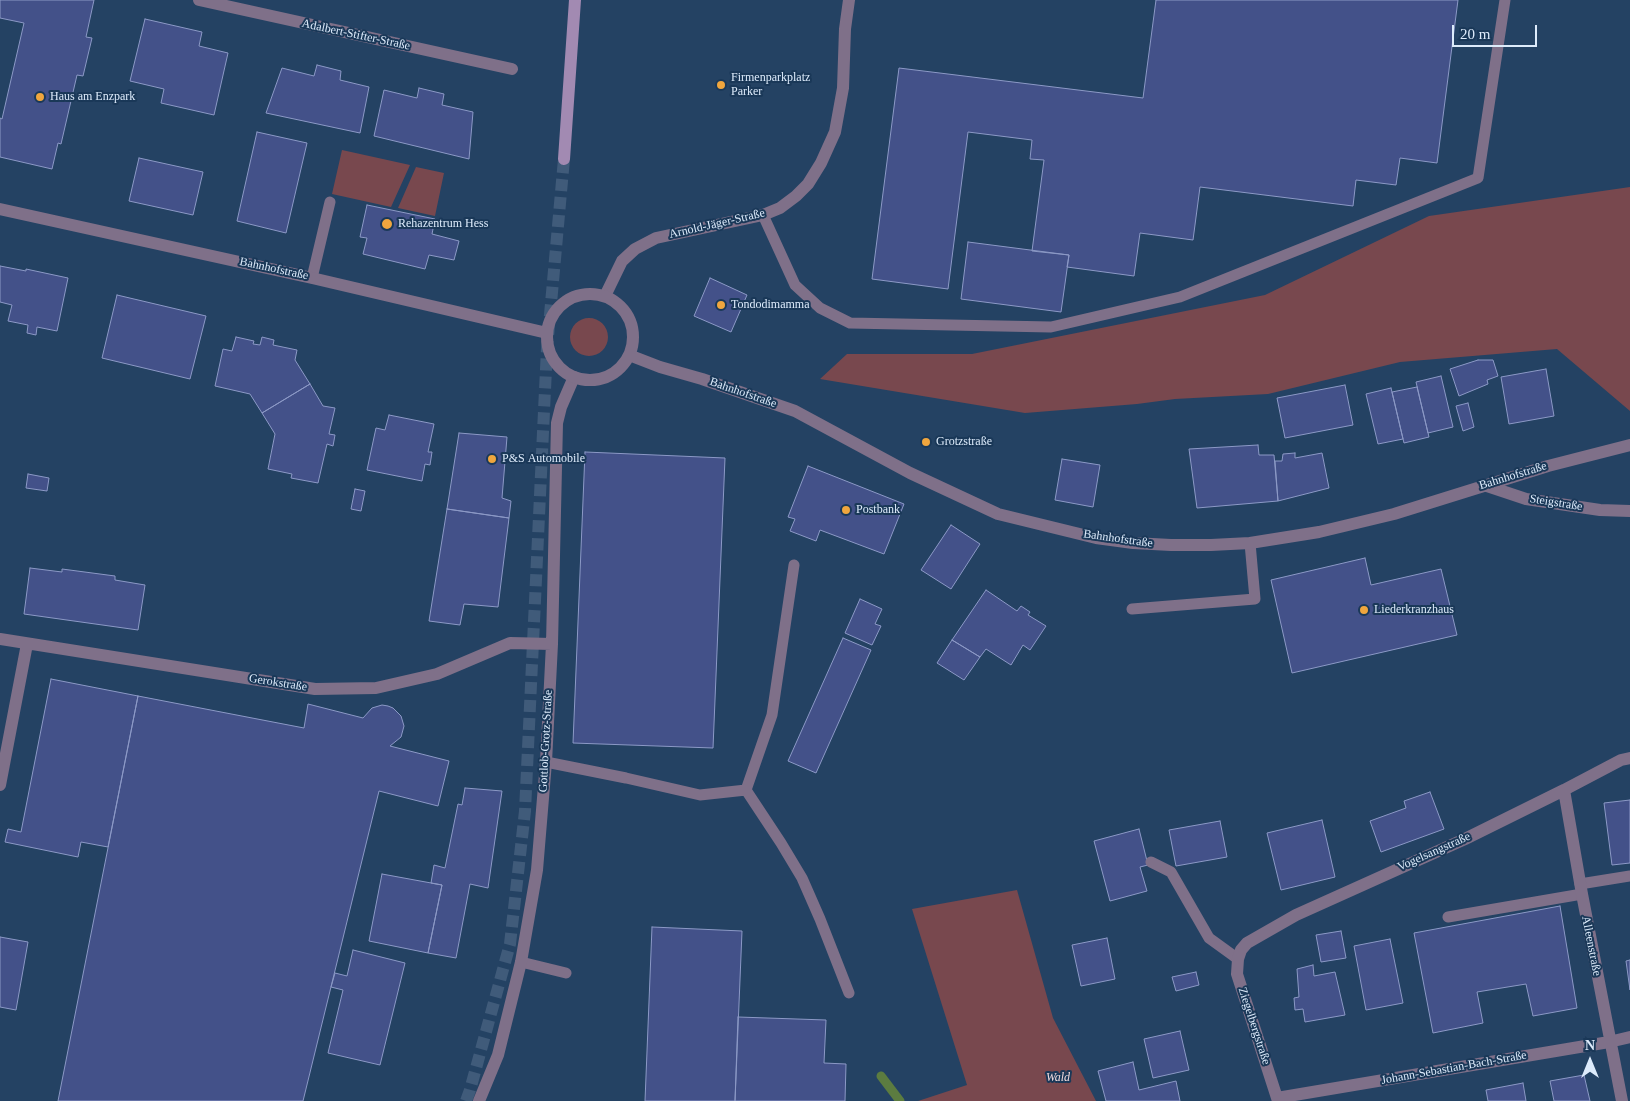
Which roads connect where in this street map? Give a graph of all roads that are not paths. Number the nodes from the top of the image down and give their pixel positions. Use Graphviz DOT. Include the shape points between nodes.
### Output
graph roads {
  1 [pos="199,0"];
  2 [pos="575,0"];
  3 [pos="849,0"];
  4 [pos="1505,0"];
  5 [pos="512,70"];
  6 [pos="564,159"];
  7 [pos="330,202"];
  8 [pos="0,209"];
  9 [pos="763,214"];
  10 [pos="312,278"];
  11 [pos="605,296"];
  12 [pos="547,332"];
  13 [pos="629,355"];
  14 [pos="574,377"];
  15 [pos="1630,444"];
  16 [pos="1484,485"];
  17 [pos="1630,511"];
  18 [pos="1250,542"];
  19 [pos="794,565"];
  20 [pos="1132,609"];
  21 [pos="0,639"];
  22 [pos="27,644"];
  23 [pos="552,644"];
  24 [pos="1630,758"];
  25 [pos="546,762"];
  26 [pos="0,786"];
  27 [pos="746,790"];
  28 [pos="1564,790"];
  29 [pos="1151,862"];
  30 [pos="1630,876"];
  31 [pos="1581,889"];
  32 [pos="1448,916"];
  33 [pos="1240,954"];
  34 [pos="521,962"];
  35 [pos="566,973"];
  36 [pos="849,993"];
  37 [pos="1630,1038"];
  38 [pos="1609,1042"];
  39 [pos="483,1100"];
  40 [pos="1278,1100"];
  41 [pos="1622,1101"];
  1 -- 5 [label="street, Adalbert-Stifter-Straße"];
  2 -- 6 [label="main road"];
  3 -- 9 [label="street, Arnold-Jäger-Straße" via="835,132 808,184 780,208"];
  4 -- 9 [label="lane" via="1478,178 1180,296 1051,327 850,323 820,308 795,285"];
  7 -- 10 [label="lane"];
  8 -- 10 [label="street, Bahnhofstraße"];
  9 -- 11 [label="street, Arnold-Jäger-Straße" via="656,238 635,249 622,261"];
  10 -- 12 [label="street, Bahnhofstraße"];
  11 -- 12 [label="street" via="579,295 567,300 550,320"];
  11 -- 13 [label="street" via="616,303 631,324 633,337"];
  12 -- 14 [label="street" via="553,359"];
  13 -- 14 [label="street" via="622,366 605,377 586,380"];
  13 -- 18 [label="street, Bahnhofstraße" via="795,411 910,473 998,514 1096,538 1133,543"];
  14 -- 23 [label="street, Gottlob-Grotz-Straße" via="557,423"];
  15 -- 16 [label="street, Bahnhofstraße"];
  16 -- 17 [label="street, Steigstraße" via="1526,499"];
  16 -- 18 [label="street, Bahnhofstraße" via="1394,514 1319,532"];
  18 -- 20 [label="lane" via="1255,599"];
  19 -- 27 [label="lane" via="772,715"];
  21 -- 22 [label="street, Gerokstraße"];
  22 -- 23 [label="street, Gerokstraße" via="314,689 376,688 437,674 510,644"];
  22 -- 26 [label="street"];
  23 -- 25 [label="street, Gottlob-Grotz-Straße"];
  24 -- 28 [label="street, Vogelsangstraße"];
  25 -- 27 [label="lane" via="700,795"];
  25 -- 34 [label="street, Gottlob-Grotz-Straße" via="538,870"];
  27 -- 36 [label="lane" via="802,878"];
  28 -- 31 [label="street, Alleenstraße"];
  28 -- 33 [label="street, Vogelsangstraße" via="1465,839 1296,915 1248,943"];
  29 -- 33 [label="lane" via="1171,872 1209,938"];
  30 -- 31 [label="lane"];
  31 -- 32 [label="lane"];
  31 -- 38 [label="street, Alleenstraße"];
  33 -- 40 [label="street, Ziegelbergstraße" via="1237,974"];
  34 -- 35 [label="lane"];
  34 -- 39 [label="street, Gottlob-Grotz-Straße" via="498,1055"];
  37 -- 38 [label="street, Johann-Sebastian-Bach-Straße"];
  38 -- 40 [label="street, Johann-Sebastian-Bach-Straße"];
  38 -- 41 [label="street, Alleenstraße"];
}
